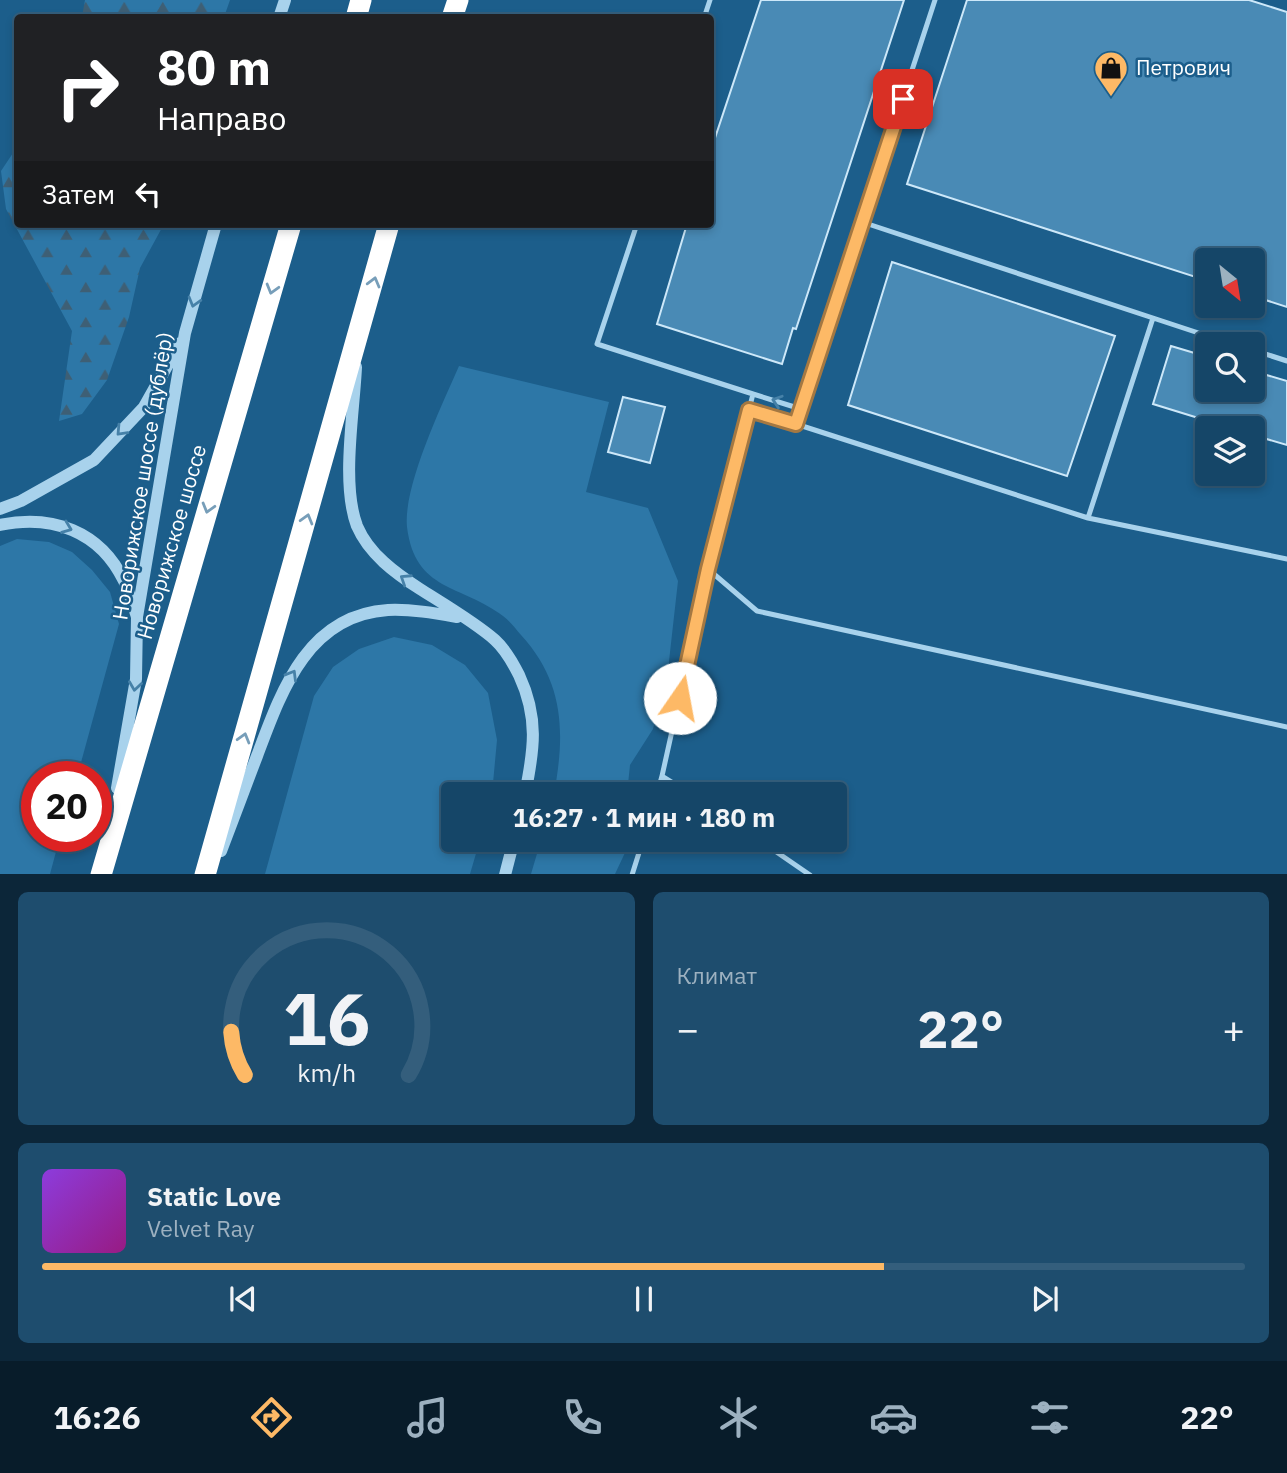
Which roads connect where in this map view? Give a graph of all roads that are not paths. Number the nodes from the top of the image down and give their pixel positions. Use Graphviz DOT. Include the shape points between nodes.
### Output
graph roads {
  1 [pos="935,0"];
  2 [pos="862,222"];
  3 [pos="215,228"];
  4 [pos="290,228"];
  5 [pos="388,228"];
  6 [pos="636,228"];
  7 [pos="1153,318"];
  8 [pos="1196,332"];
  9 [pos="185,333"];
  10 [pos="358,340"];
  11 [pos="1265,354"];
  12 [pos="1287,361"];
  13 [pos="753,394"];
  14 [pos="801,409"];
  15 [pos="749,410"];
  16 [pos="796,424"];
  17 [pos="0,509"];
  18 [pos="1088,518"];
  19 [pos="0,525"];
  20 [pos="1287,559"];
  21 [pos="708,569"];
  22 [pos="137,617"];
  23 [pos="462,617"];
  24 [pos="1287,727"];
  25 [pos="662,776"];
  26 [pos="528,782"];
  27 [pos="660,782"];
  28 [pos="672,782"];
  29 [pos="511,852"];
  30 [pos="639,852"];
  31 [pos="777,852"];
  32 [pos="102,868"];
  33 [pos="205,874"];
  34 [pos="212,874"];
  35 [pos="505,874"];
  36 [pos="632,874"];
  37 [pos="810,874"];
  1 -- 2 [label="lane"];
  2 -- 7 [label="lane"];
  2 -- 14 [label="lane"];
  3 -- 9 [label="street, Новорижское шоссе (дублёр), one-way"];
  4 -- 32 [label="highway, Новорижское шоссе, one-way"];
  10 -- 5 [label="highway, one-way"];
  6 -- 13 [label="lane" via="597,344"];
  7 -- 8 [label="lane"];
  7 -- 18 [label="lane"];
  9 -- 17 [label="street, one-way" via="144,407 94,460"];
  9 -- 22 [label="street, Новорижское шоссе (дублёр)"];
  23 -- 10 [label="street, one-way" via="400,578 372,551 358,527 350,498"];
  33 -- 10 [label="highway, one-way"];
  11 -- 12 [label="lane"];
  14 -- 13 [label="lane, one-way"];
  13 -- 15 [label="lane"];
  14 -- 16 [label="lane"];
  15 -- 16 [label="lane"];
  15 -- 21 [label="lane"];
  16 -- 18 [label="lane"];
  18 -- 20 [label="lane"];
  19 -- 22 [label="street, one-way" via="56,523 86,535 110,559"];
  21 -- 24 [label="lane" via="757,611"];
  21 -- 25 [label="lane"];
  22 -- 32 [label="street, Новорижское шоссе (дублёр), one-way" via="136,679"];
  23 -- 26 [label="street" via="496,641 515,666 529,697 534,737"];
  34 -- 23 [label="street, one-way" via="280,694 303,657 326,632 385,610"];
  25 -- 27 [label="lane"];
  25 -- 28 [label="lane"];
  29 -- 35 [label="street"];
  30 -- 36 [label="lane"];
  31 -- 37 [label="lane"];
}
